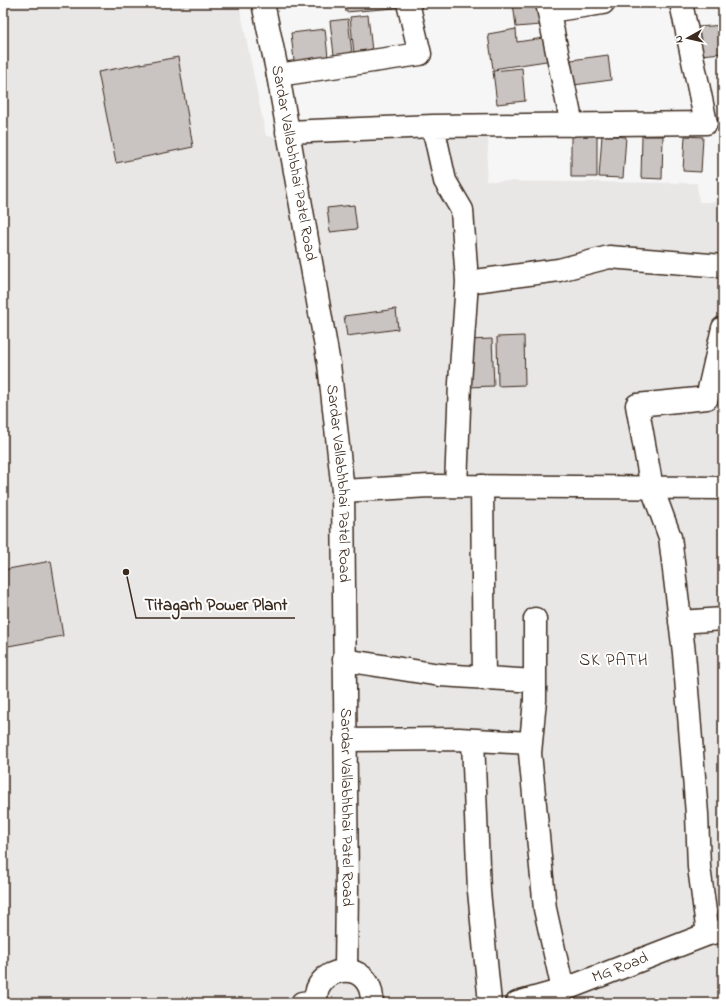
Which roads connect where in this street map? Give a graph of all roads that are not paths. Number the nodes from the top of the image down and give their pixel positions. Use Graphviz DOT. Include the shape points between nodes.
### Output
graph roads {
  1 [pos="263,3"];
  2 [pos="408,3"];
  3 [pos="603,3"];
  4 [pos="681,3"];
  5 [pos="548,7"];
  6 [pos="278,74"];
  7 [pos="572,125"];
  8 [pos="433,126"];
  9 [pos="287,132"];
  10 [pos="723,266"];
  11 [pos="467,282"];
  12 [pos="723,328"];
  13 [pos="456,486"];
  14 [pos="482,486"];
  15 [pos="652,488"];
  16 [pos="723,488"];
  17 [pos="343,491"];
  18 [pos="535,619"];
  19 [pos="723,619"];
  20 [pos="680,622"];
  21 [pos="344,660"];
  22 [pos="484,678"];
  23 [pos="535,681"];
  24 [pos="345,740"];
  25 [pos="473,740"];
  26 [pos="530,743"];
  27 [pos="716,933"];
  28 [pos="346,970"];
  29 [pos="562,990"];
  30 [pos="312,1002"];
  31 [pos="372,1003"];
  32 [pos="490,1003"];
  33 [pos="517,1003"];
  1 -- 6 [label="street, Sardar Vallabhbhai Patel Road"];
  2 -- 6 [label="street" via="420,54"];
  3 -- 5 [label="street"];
  4 -- 7 [label="street" via="706,122"];
  5 -- 7 [label="street"];
  6 -- 9 [label="street, Sardar Vallabhbhai Patel Road"];
  7 -- 8 [label="street"];
  8 -- 9 [label="street"];
  8 -- 11 [label="street" via="445,181 462,210"];
  9 -- 17 [label="street, Sardar Vallabhbhai Patel Road" via="329,364"];
  10 -- 11 [label="street" via="609,257 559,270"];
  11 -- 13 [label="street"];
  12 -- 15 [label="street" via="707,398 637,405"];
  13 -- 14 [label="street"];
  13 -- 17 [label="street"];
  14 -- 15 [label="street"];
  14 -- 22 [label="street"];
  15 -- 16 [label="street"];
  15 -- 20 [label="street" via="670,537"];
  17 -- 21 [label="street, Sardar Vallabhbhai Patel Road"];
  18 -- 23 [label="street"];
  19 -- 20 [label="street"];
  20 -- 27 [label="street" via="698,814 699,867"];
  21 -- 22 [label="street" via="440,675"];
  21 -- 24 [label="street, Sardar Vallabhbhai Patel Road"];
  22 -- 23 [label="street"];
  23 -- 26 [label="street"];
  24 -- 25 [label="street"];
  24 -- 28 [label="street, Sardar Vallabhbhai Patel Road"];
  25 -- 26 [label="street"];
  25 -- 32 [label="street" via="479,891"];
  26 -- 29 [label="street" via="545,909"];
  27 -- 29 [label="street, MG Road"];
  28 -- 30 [label="street" via="337,971 325,978"];
  28 -- 31 [label="street" via="361,975 368,982 372,992"];
  29 -- 33 [label="street, MG Road"];
}
